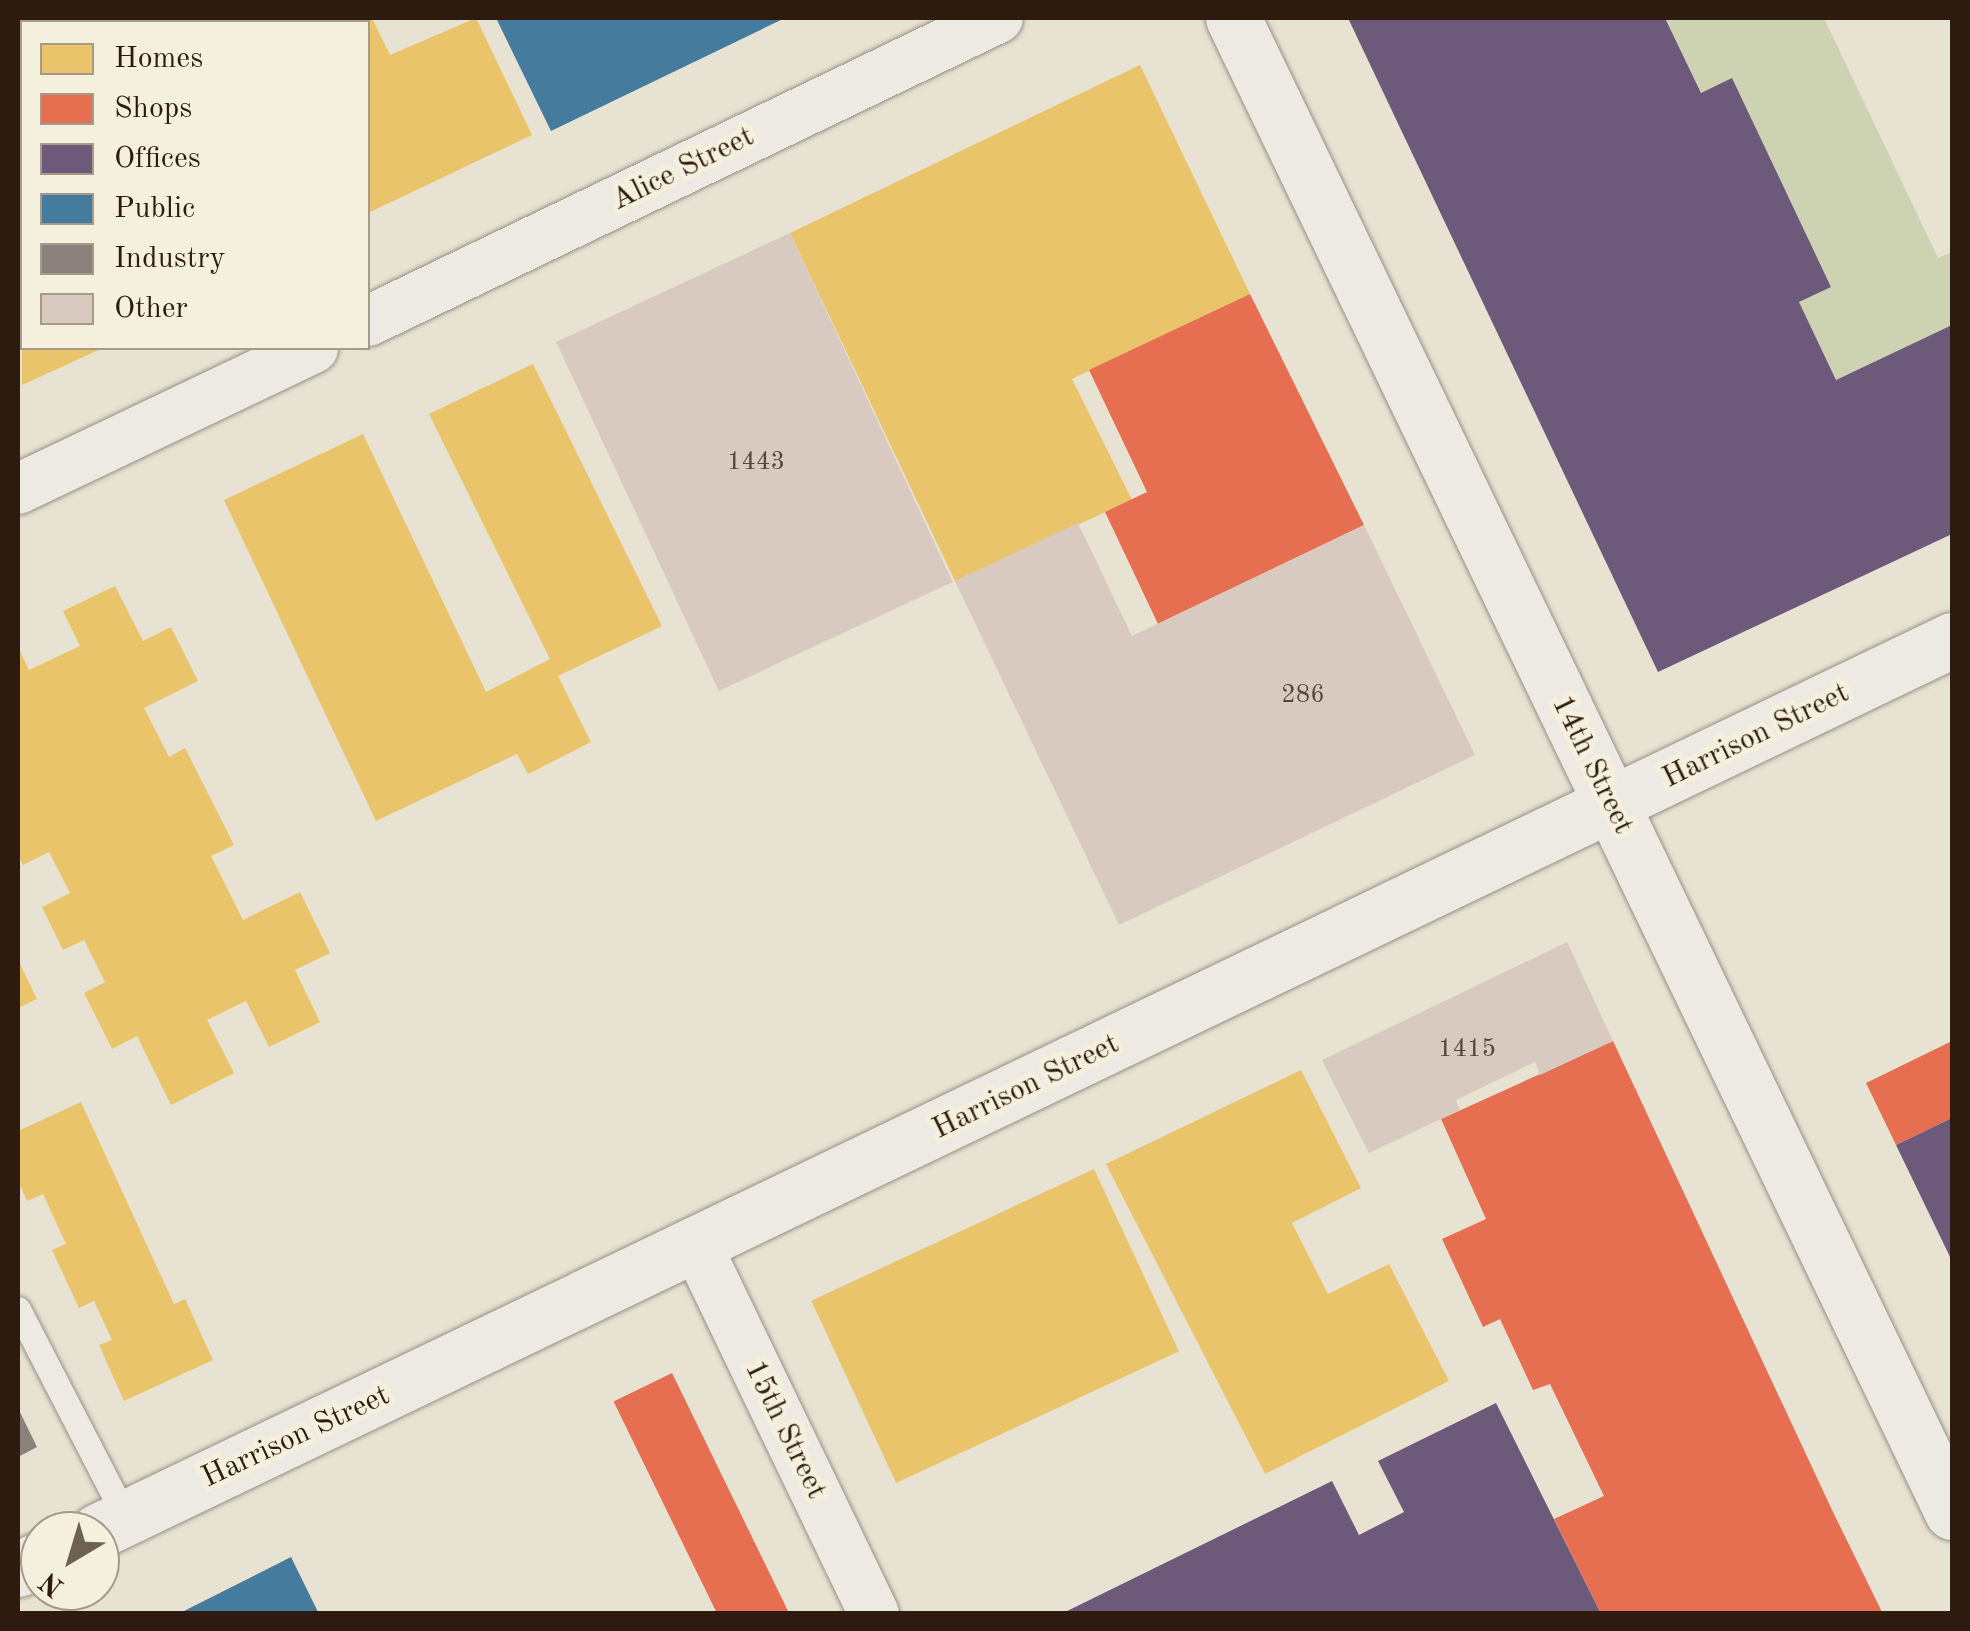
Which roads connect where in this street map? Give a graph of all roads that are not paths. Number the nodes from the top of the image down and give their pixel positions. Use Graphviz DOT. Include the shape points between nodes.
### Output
graph roads {
  1 [pos="998,18"];
  2 [pos="1233,18"];
  3 [pos="370,320"];
  4 [pos="309,350"];
  5 [pos="18,490"];
  6 [pos="1952,640"];
  7 [pos="1612,805"];
  8 [pos="697,1246"];
  9 [pos="18,1309"];
  10 [pos="106,1511"];
  11 [pos="1952,1512"];
  12 [pos="120,1520"];
  13 [pos="874,1614"];
  1 -- 3 [label="street, Alice Street"];
  2 -- 7 [label="street, 14th Street"];
  4 -- 5 [label="street"];
  6 -- 7 [label="street, Harrison Street"];
  7 -- 8 [label="street, Harrison Street"];
  7 -- 11 [label="street, 14th Street"];
  8 -- 12 [label="street, Harrison Street"];
  8 -- 13 [label="street, 15th Street"];
  9 -- 10 [label="lane"];
}
